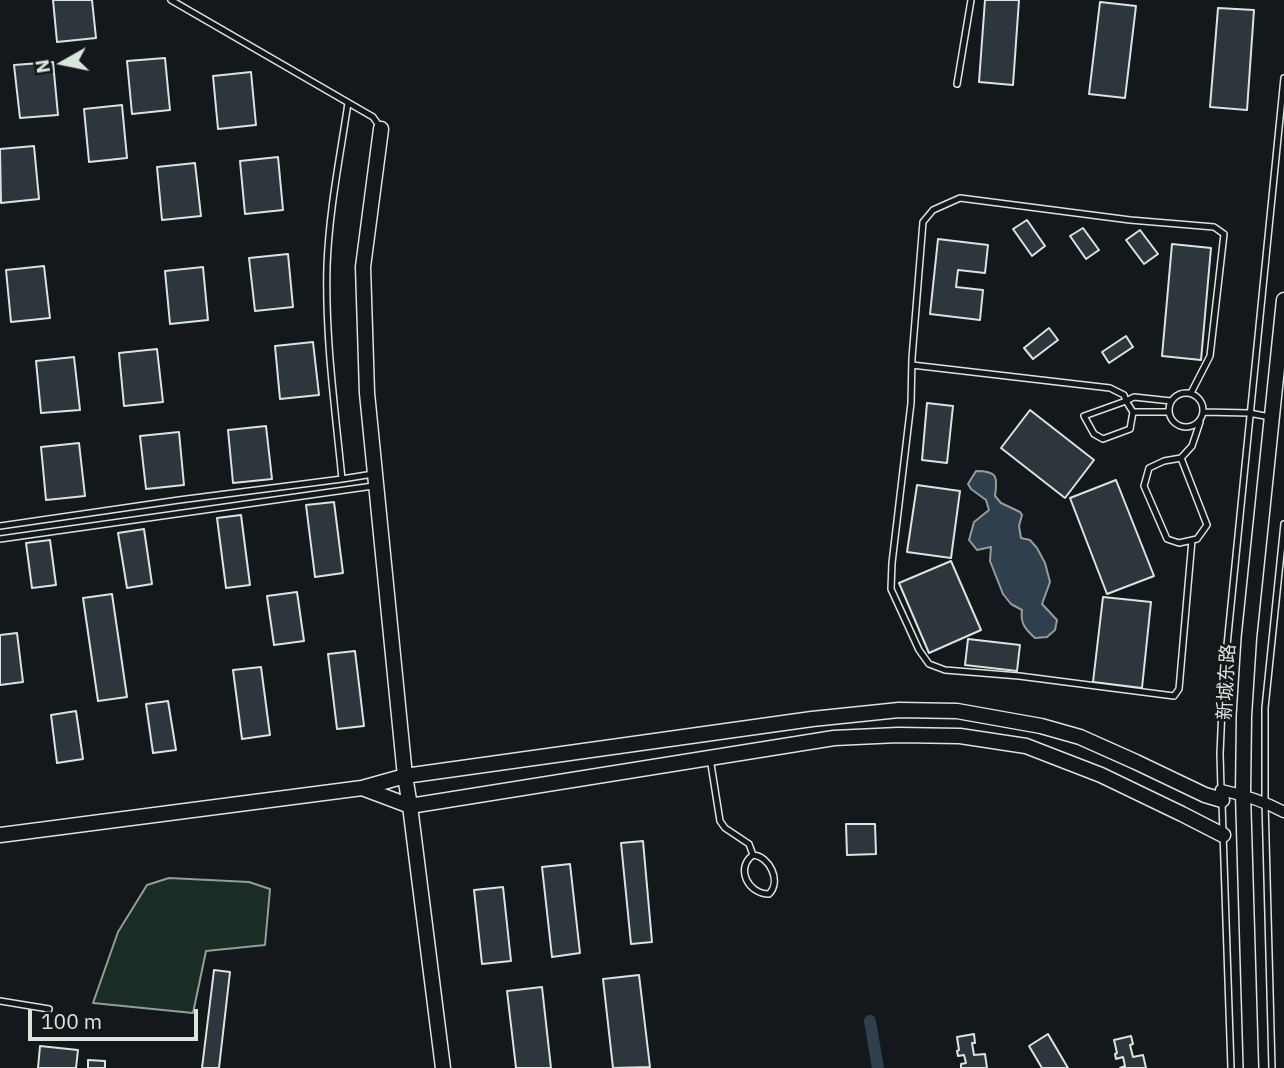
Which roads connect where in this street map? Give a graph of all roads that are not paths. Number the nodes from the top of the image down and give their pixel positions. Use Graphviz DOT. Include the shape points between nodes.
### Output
graph roads {
  1 [pos="171,0"];
  2 [pos="971,0"];
  3 [pos="1284,78"];
  4 [pos="957,84"];
  5 [pos="348,103"];
  6 [pos="381,129"];
  7 [pos="1284,300"];
  8 [pos="912,365"];
  9 [pos="1191,393"];
  10 [pos="1126,401"];
  11 [pos="1171,401"];
  12 [pos="1133,412"];
  13 [pos="1168,412"];
  14 [pos="1204,412"];
  15 [pos="1249,413"];
  16 [pos="1272,417"];
  17 [pos="1200,422"];
  18 [pos="1181,458"];
  19 [pos="342,479"];
  20 [pos="376,479"];
  21 [pos="1284,524"];
  22 [pos="0,526"];
  23 [pos="0,538"];
  24 [pos="1192,540"];
  25 [pos="710,757"];
  26 [pos="405,776"];
  27 [pos="362,788"];
  28 [pos="1243,794"];
  29 [pos="1221,795"];
  30 [pos="1265,802"];
  31 [pos="410,806"];
  32 [pos="1284,812"];
  33 [pos="0,835"];
  34 [pos="1223,835"];
  35 [pos="752,855"];
  36 [pos="0,1001"];
  37 [pos="49,1009"];
  38 [pos="443,1068"];
  39 [pos="1231,1068"];
  40 [pos="1251,1068"];
  41 [pos="1272,1068"];
  1 -- 5 [label="lane"];
  2 -- 4 [label="lane"];
  3 -- 15 [label="lane"];
  5 -- 6 [label="lane" via="373,117"];
  5 -- 19 [label="lane" via="327,269 329,360"];
  6 -- 20 [label="main road" via="363,267"];
  7 -- 16 [label="main road, 新城东路"];
  8 -- 9 [label="lane" via="923,222 933,210 960,198 1214,227 1223,233 1210,356"];
  8 -- 10 [label="lane" via="1110,387"];
  8 -- 24 [label="lane" via="891,589 929,664 946,670 1174,696 1180,690"];
  9 -- 11 [label="lane" via="1176,395"];
  9 -- 14 [label="lane" via="1202,402"];
  10 -- 11 [label="lane" via="1134,397"];
  10 -- 12 [label="lane"];
  10 -- 12 [label="lane" via="1084,416 1094,434 1103,439 1130,429"];
  11 -- 13 [label="lane"];
  12 -- 13 [label="lane"];
  13 -- 17 [label="lane" via="1172,422 1181,427"];
  14 -- 15 [label="lane"];
  14 -- 17 [label="lane"];
  15 -- 16 [label="lane"];
  15 -- 29 [label="lane" via="1223,685"];
  16 -- 28 [label="main road, 新城东路" via="1249,638"];
  17 -- 18 [label="lane" via="1192,446"];
  18 -- 24 [label="lane" via="1207,526"];
  18 -- 24 [label="lane" via="1149,468 1144,486 1167,539 1178,543"];
  19 -- 20 [label="lane"];
  19 -- 22 [label="lane"];
  20 -- 23 [label="lane"];
  20 -- 26 [label="main road"];
  21 -- 30 [label="lane" via="1265,708"];
  25 -- 31 [label="main road"];
  25 -- 34 [label="main road" via="834,738 898,735 960,736 1026,746 1101,775"];
  25 -- 35 [label="lane" via="720,821 749,844"];
  26 -- 27 [label="main road"];
  26 -- 29 [label="main road" via="812,719 899,710 957,711 1080,737 1205,796"];
  26 -- 31 [label="main road"];
  27 -- 31 [label="main road"];
  27 -- 33 [label="main road"];
  28 -- 29 [label="street"];
  28 -- 30 [label="street"];
  28 -- 40 [label="main road, 新城东路"];
  29 -- 34 [label="lane"];
  30 -- 32 [label="street"];
  30 -- 41 [label="lane"];
  31 -- 38 [label="main road"];
  34 -- 39 [label="lane"];
  35 -- 35 [label="lane" via="743,870 746,880 754,890 769,894 773,872 761,855"];
  36 -- 37 [label="lane"];
}
